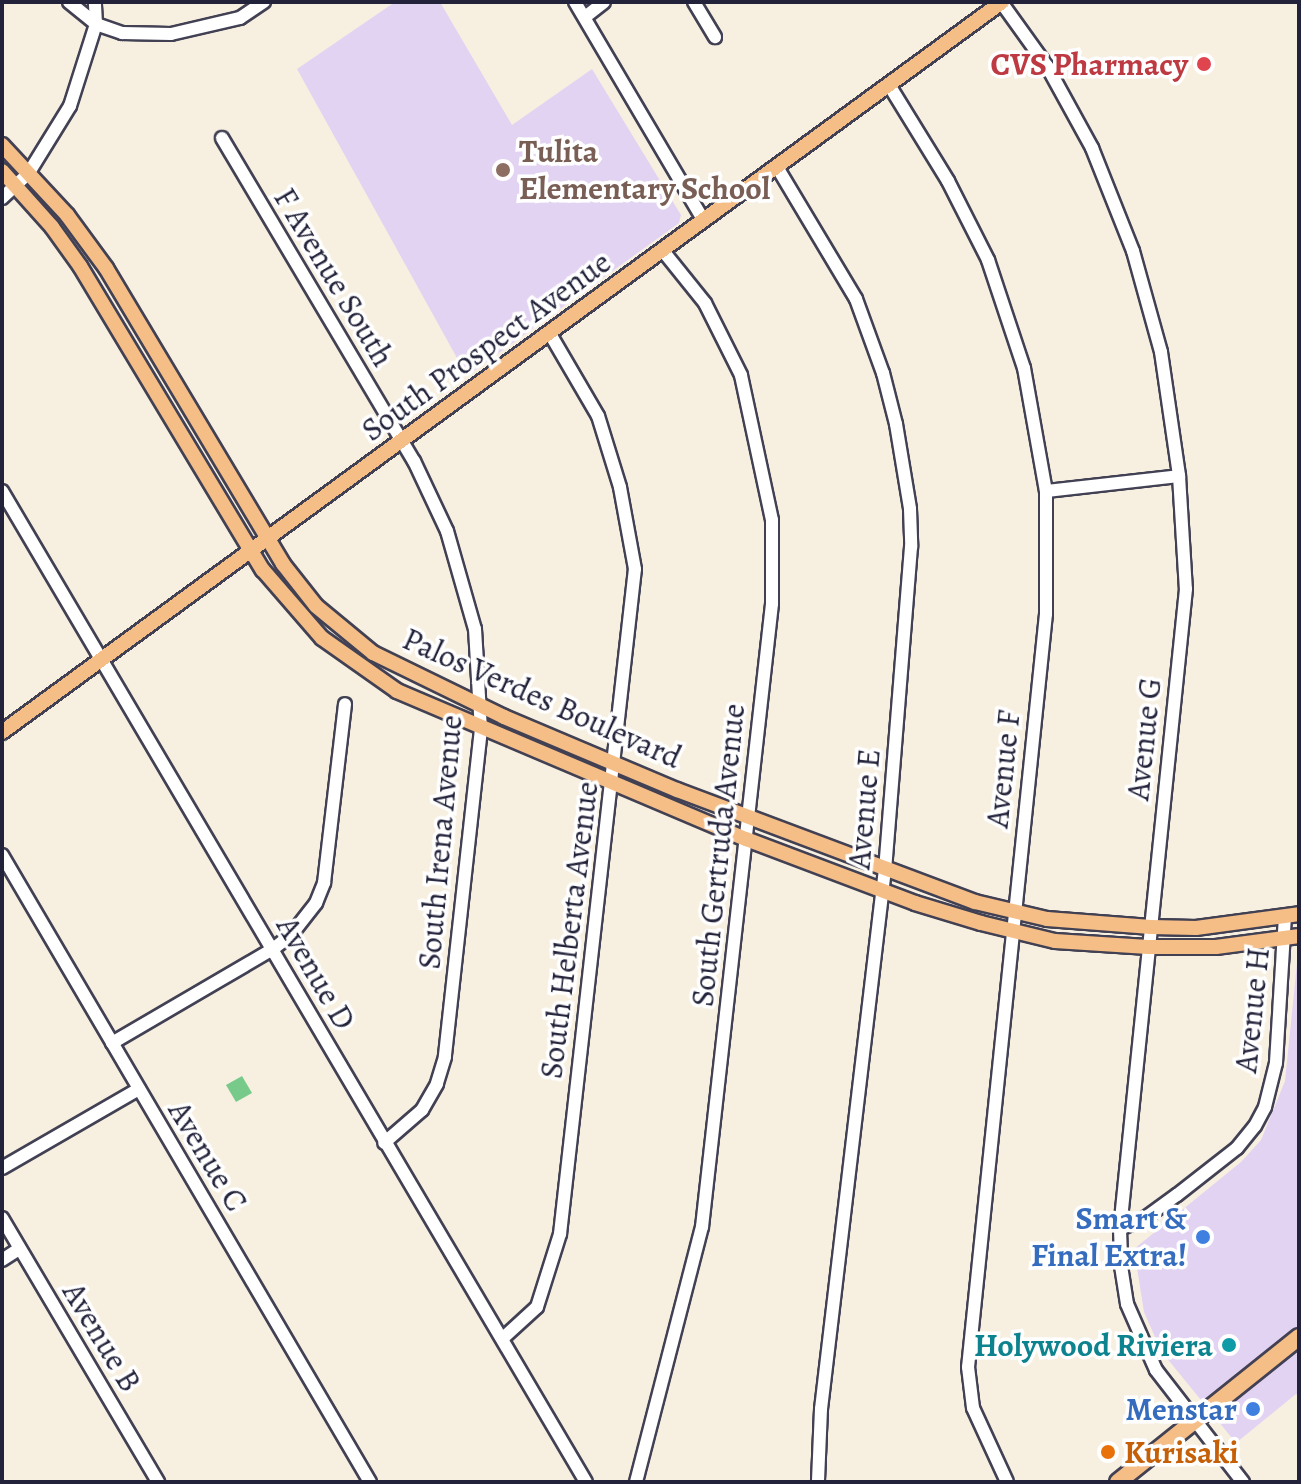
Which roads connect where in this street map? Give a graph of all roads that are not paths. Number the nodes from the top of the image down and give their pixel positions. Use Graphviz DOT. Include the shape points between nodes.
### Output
graph roads {
  1 [pos="69,2"];
  2 [pos="95,2"];
  3 [pos="264,2"];
  4 [pos="575,2"];
  5 [pos="604,2"];
  6 [pos="694,2"];
  7 [pos="1002,2"];
  8 [pos="585,17"];
  9 [pos="96,24"];
  10 [pos="715,37"];
  11 [pos="889,85"];
  12 [pos="222,138"];
  13 [pos="2,145"];
  14 [pos="777,167"];
  15 [pos="2,171"];
  16 [pos="28,174"];
  17 [pos="16,187"];
  18 [pos="2,198"];
  19 [pos="703,219"];
  20 [pos="664,252"];
  21 [pos="550,334"];
  22 [pos="401,442"];
  23 [pos="1179,476"];
  24 [pos="2,491"];
  25 [pos="1046,491"];
  26 [pos="267,540"];
  27 [pos="251,551"];
  28 [pos="101,662"];
  29 [pos="345,704"];
  30 [pos="480,706"];
  31 [pos="481,729"];
  32 [pos="2,732"];
  33 [pos="615,763"];
  34 [pos="612,784"];
  35 [pos="749,816"];
  36 [pos="746,839"];
  37 [pos="2,855"];
  38 [pos="885,869"];
  39 [pos="883,889"];
  40 [pos="1013,913"];
  41 [pos="1292,915"];
  42 [pos="1151,927"];
  43 [pos="1011,931"];
  44 [pos="1293,937"];
  45 [pos="1148,947"];
  46 [pos="273,949"];
  47 [pos="112,1043"];
  48 [pos="139,1089"];
  49 [pos="384,1143"];
  50 [pos="2,1168"];
  51 [pos="2,1218"];
  52 [pos="1120,1229"];
  53 [pos="19,1249"];
  54 [pos="2,1260"];
  55 [pos="1299,1337"];
  56 [pos="503,1338"];
  57 [pos="1195,1421"];
  58 [pos="158,1482"];
  59 [pos="370,1482"];
  60 [pos="586,1482"];
  61 [pos="636,1482"];
  62 [pos="818,1482"];
  63 [pos="1007,1482"];
  64 [pos="1118,1482"];
  65 [pos="1243,1482"];
  1 -- 9 [label="street"];
  2 -- 9 [label="street"];
  3 -- 9 [label="street" via="240,18 171,34 122,33"];
  4 -- 8 [label="street"];
  5 -- 8 [label="street"];
  6 -- 10 [label="street"];
  7 -- 11 [label="main road, South Prospect Avenue"];
  7 -- 23 [label="street, Avenue G" via="1047,66 1092,148 1133,251 1161,352"];
  8 -- 19 [label="street"];
  9 -- 16 [label="street" via="70,106"];
  11 -- 14 [label="main road, South Prospect Avenue"];
  11 -- 25 [label="street, Avenue F" via="948,181 988,260 1024,368"];
  12 -- 22 [label="street, F Avenue South"];
  13 -- 16 [label="main road, Palos Verdes Boulevard"];
  14 -- 19 [label="main road, South Prospect Avenue"];
  14 -- 38 [label="street, Avenue E" via="856,299 883,373 905,476 911,547"];
  15 -- 17 [label="main road, Palos Verdes Boulevard"];
  16 -- 17 [label="street"];
  16 -- 26 [label="main road, Palos Verdes Boulevard" via="106,268"];
  17 -- 18 [label="street"];
  17 -- 27 [label="main road, Palos Verdes Boulevard" via="80,266"];
  19 -- 20 [label="main road, South Prospect Avenue"];
  20 -- 21 [label="main road, South Prospect Avenue"];
  20 -- 35 [label="street, South Gertruda Avenue" via="705,303 741,375 772,520 772,604"];
  21 -- 22 [label="main road, South Prospect Avenue"];
  21 -- 33 [label="street, South Helberta Avenue" via="598,416 620,487 635,569"];
  22 -- 26 [label="main road, South Prospect Avenue"];
  22 -- 30 [label="street, South Irena Avenue" via="447,531 475,629"];
  23 -- 25 [label="street"];
  23 -- 42 [label="street, Avenue G" via="1186,589"];
  24 -- 28 [label="street, Avenue D"];
  25 -- 40 [label="street, Avenue F" via="1046,614"];
  26 -- 27 [label="main road, South Prospect Avenue"];
  26 -- 30 [label="main road, Palos Verdes Boulevard" via="316,606 373,653"];
  27 -- 28 [label="main road, South Prospect Avenue"];
  27 -- 31 [label="main road, Palos Verdes Boulevard" via="291,605 357,666 397,691"];
  28 -- 32 [label="main road, South Prospect Avenue"];
  28 -- 46 [label="street, Avenue D"];
  29 -- 46 [label="street" via="324,883 305,917"];
  30 -- 31 [label="street, South Irena Avenue"];
  30 -- 33 [label="main road, Palos Verdes Boulevard"];
  31 -- 34 [label="main road, Palos Verdes Boulevard"];
  31 -- 49 [label="street, South Irena Avenue" via="445,1057 422,1110"];
  33 -- 34 [label="street, South Helberta Avenue"];
  33 -- 35 [label="main road, Palos Verdes Boulevard"];
  34 -- 36 [label="main road, Palos Verdes Boulevard"];
  34 -- 56 [label="street, South Helberta Avenue" via="560,1234 537,1307"];
  35 -- 36 [label="street, South Gertruda Avenue"];
  35 -- 38 [label="main road, Palos Verdes Boulevard"];
  36 -- 39 [label="main road, Palos Verdes Boulevard"];
  36 -- 61 [label="street, South Gertruda Avenue" via="702,1227"];
  37 -- 47 [label="street, Avenue C"];
  38 -- 39 [label="street, Avenue E"];
  38 -- 40 [label="main road, Palos Verdes Boulevard"];
  39 -- 43 [label="main road, Palos Verdes Boulevard"];
  39 -- 62 [label="street, Avenue E" via="821,1409"];
  40 -- 42 [label="main road, Palos Verdes Boulevard"];
  40 -- 43 [label="street, Avenue F"];
  41 -- 42 [label="main road, Palos Verdes Boulevard" via="1196,928"];
  41 -- 44 [label="street, Avenue H"];
  42 -- 45 [label="street, Avenue G"];
  43 -- 45 [label="main road, Palos Verdes Boulevard" via="1055,941"];
  43 -- 63 [label="street, Avenue F" via="968,1367 973,1408"];
  44 -- 45 [label="main road, Palos Verdes Boulevard" via="1216,947"];
  44 -- 52 [label="street, Avenue H" via="1276,1063 1255,1126 1237,1148 1177,1195"];
  45 -- 52 [label="street, Avenue G"];
  46 -- 47 [label="street"];
  46 -- 49 [label="street, Avenue D"];
  47 -- 48 [label="street, Avenue C"];
  48 -- 50 [label="street"];
  48 -- 59 [label="street, Avenue C"];
  49 -- 56 [label="street, Avenue D"];
  51 -- 53 [label="street, Avenue B"];
  52 -- 57 [label="street, Avenue G" via="1125,1291 1136,1331 1156,1370"];
  53 -- 54 [label="street"];
  53 -- 58 [label="street, Avenue B"];
  55 -- 57 [label="highway"];
  56 -- 60 [label="street, Avenue D"];
  57 -- 64 [label="highway"];
  57 -- 65 [label="street, Avenue G"];
}
